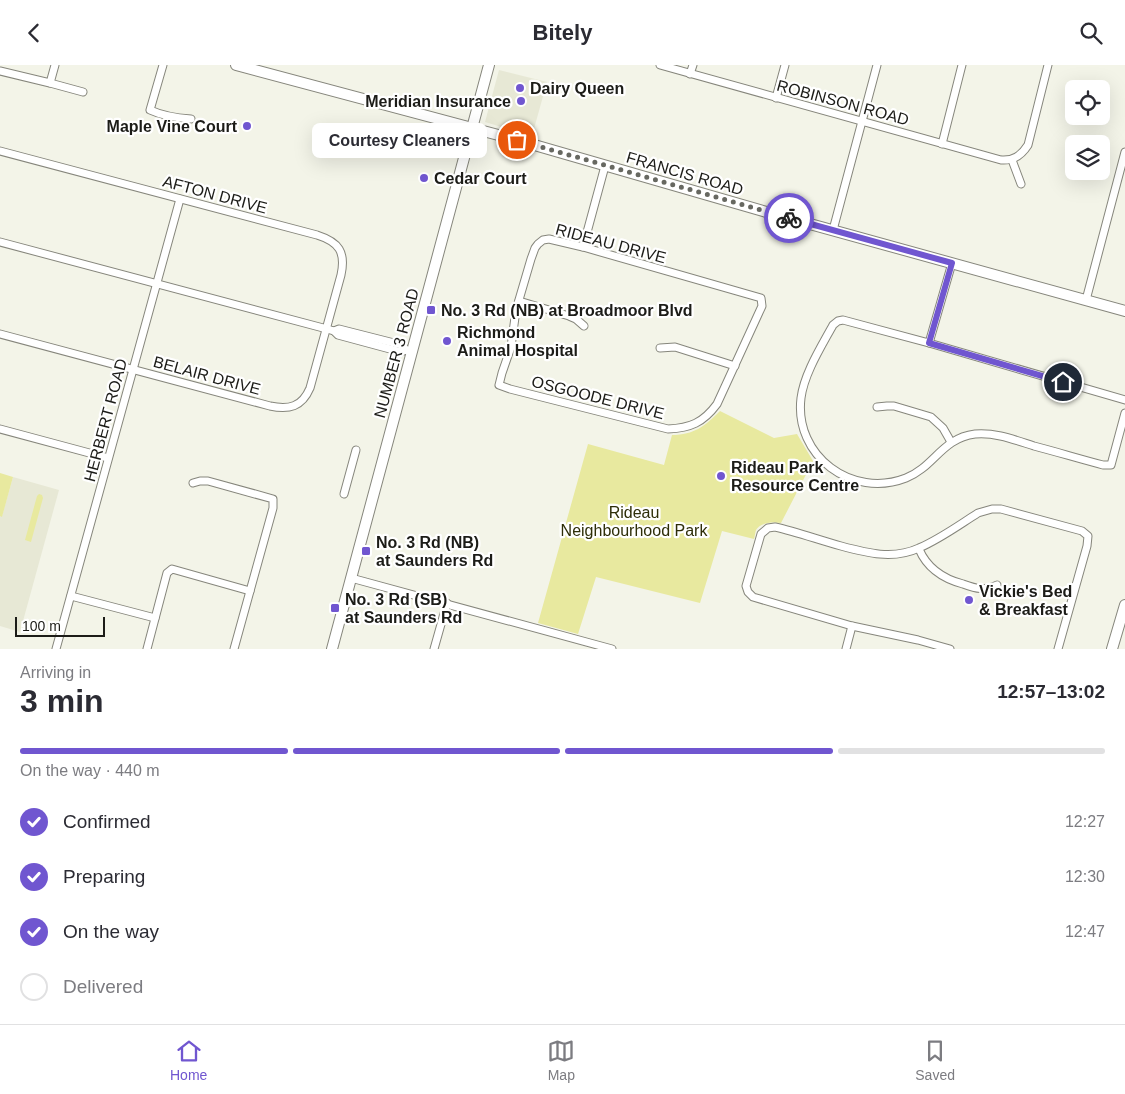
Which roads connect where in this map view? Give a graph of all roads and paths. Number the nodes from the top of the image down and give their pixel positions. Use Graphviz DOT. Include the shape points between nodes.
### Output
graph roads {
  1 [pos="55,65"];
  2 [pos="163,65"];
  3 [pos="236,65"];
  4 [pos="490,65"];
  5 [pos="660,65"];
  6 [pos="693,65"];
  7 [pos="785,65"];
  8 [pos="877,65"];
  9 [pos="962,65"];
  10 [pos="1048,65"];
  11 [pos="272,70"];
  12 [pos="0,71"];
  13 [pos="690,74"];
  14 [pos="50,83"];
  15 [pos="82,92"];
  16 [pos="776,98"];
  17 [pos="191,119"];
  18 [pos="862,121"];
  19 [pos="472,128"];
  20 [pos="942,144"];
  21 [pos="0,151"];
  22 [pos="1125,152"];
  23 [pos="1016,158"];
  24 [pos="605,166"];
  25 [pos="1021,184"];
  26 [pos="180,199"];
  27 [pos="833,230"];
  28 [pos="0,242"];
  29 [pos="583,247"];
  30 [pos="952,263"];
  31 [pos="156,284"];
  32 [pos="761,299"];
  33 [pos="1086,300"];
  34 [pos="519,301"];
  35 [pos="1125,311"];
  36 [pos="584,326"];
  37 [pos="330,330"];
  38 [pos="0,334"];
  39 [pos="929,343"];
  40 [pos="660,348"];
  41 [pos="409,351"];
  42 [pos="735,365"];
  43 [pos="133,369"];
  44 [pos="500,385"];
  45 [pos="1125,400"];
  46 [pos="877,407"];
  47 [pos="1125,413"];
  48 [pos="0,429"];
  49 [pos="951,442"];
  50 [pos="356,450"];
  51 [pos="108,459"];
  52 [pos="193,483"];
  53 [pos="344,494"];
  54 [pos="919,549"];
  55 [pos="351,578"];
  56 [pos="997,585"];
  57 [pos="250,591"];
  58 [pos="71,596"];
  59 [pos="447,603"];
  60 [pos="1125,605"];
  61 [pos="154,618"];
  62 [pos="852,626"];
  63 [pos="56,649"];
  64 [pos="147,649"];
  65 [pos="234,649"];
  66 [pos="332,649"];
  67 [pos="434,649"];
  68 [pos="612,649"];
  69 [pos="846,649"];
  70 [pos="950,649"];
  71 [pos="1058,649"];
  72 [pos="1112,649"];
  1 -- 14 [label="street"];
  2 -- 17 [label="street" via="150,110"];
  3 -- 11 [label="street, FRANCIS ROAD"];
  4 -- 19 [label="street, NUMBER 3 ROAD"];
  5 -- 13 [label="street, ROBINSON ROAD"];
  6 -- 13 [label="street"];
  7 -- 16 [label="street"];
  8 -- 18 [label="street"];
  9 -- 20 [label="street"];
  10 -- 23 [label="street" via="1028,145"];
  11 -- 19 [label="street, FRANCIS ROAD"];
  12 -- 14 [label="street"];
  13 -- 16 [label="street, ROBINSON ROAD"];
  14 -- 15 [label="street"];
  16 -- 18 [label="street, ROBINSON ROAD"];
  18 -- 20 [label="street, ROBINSON ROAD"];
  18 -- 27 [label="street"];
  19 -- 24 [label="street, FRANCIS ROAD"];
  19 -- 41 [label="street, NUMBER 3 ROAD"];
  20 -- 23 [label="street, ROBINSON ROAD" via="1001,161"];
  21 -- 26 [label="street, AFTON DRIVE"];
  22 -- 33 [label="street"];
  23 -- 25 [label="street"];
  24 -- 27 [label="street, FRANCIS ROAD"];
  24 -- 29 [label="street"];
  26 -- 31 [label="street, HERBERT ROAD"];
  26 -- 37 [label="street, AFTON DRIVE" via="317,235 334,243 341,252 343,268"];
  27 -- 30 [label="street, FRANCIS ROAD"];
  28 -- 31 [label="street"];
  29 -- 32 [label="street, RIDEAU DRIVE"];
  29 -- 34 [label="street, RIDEAU DRIVE" via="549,239 540,242 535,248"];
  30 -- 33 [label="street, FRANCIS ROAD"];
  30 -- 39 [label="street"];
  31 -- 37 [label="street"];
  31 -- 43 [label="street, HERBERT ROAD"];
  32 -- 42 [label="street, OSGOODE DRIVE" via="762,306"];
  33 -- 35 [label="street, FRANCIS ROAD"];
  34 -- 36 [label="street" via="569,316"];
  34 -- 44 [label="street, RIDEAU DRIVE"];
  37 -- 41 [label="street" via="340,329 402,345"];
  37 -- 43 [label="street, BELAIR DRIVE" via="308,394 300,403 290,407 281,408"];
  38 -- 43 [label="street, BELAIR DRIVE"];
  39 -- 45 [label="street"];
  39 -- 49 [label="street" via="838,321 832,325 802,391 802,422 808,440 825,464 840,474 866,483 906,478 927,465"];
  40 -- 42 [label="street" via="675,347"];
  41 -- 55 [label="street, NUMBER 3 ROAD"];
  42 -- 44 [label="street, OSGOODE DRIVE" via="717,405 698,422 680,429 659,427"];
  43 -- 51 [label="street, HERBERT ROAD"];
  46 -- 49 [label="street" via="894,407 931,417"];
  47 -- 49 [label="street" via="1112,465 993,435 974,434"];
  48 -- 51 [label="street"];
  50 -- 53 [label="street"];
  51 -- 58 [label="street, HERBERT ROAD"];
  52 -- 57 [label="street" via="208,481 273,499"];
  54 -- 56 [label="street" via="932,569 946,578 979,589"];
  54 -- 62 [label="street" via="899,555 876,555 778,528 763,531 746,583 750,595"];
  54 -- 71 [label="street" via="978,513 992,509 1005,509 1085,533 1088,536 1087,547"];
  55 -- 59 [label="street"];
  55 -- 66 [label="street, NUMBER 3 ROAD"];
  57 -- 61 [label="street" via="172,569 167,573"];
  57 -- 65 [label="street"];
  58 -- 61 [label="street"];
  58 -- 63 [label="street, HERBERT ROAD"];
  59 -- 67 [label="street"];
  59 -- 68 [label="street"];
  60 -- 72 [label="street"];
  61 -- 64 [label="street"];
  62 -- 69 [label="street"];
  62 -- 70 [label="street"];
}
